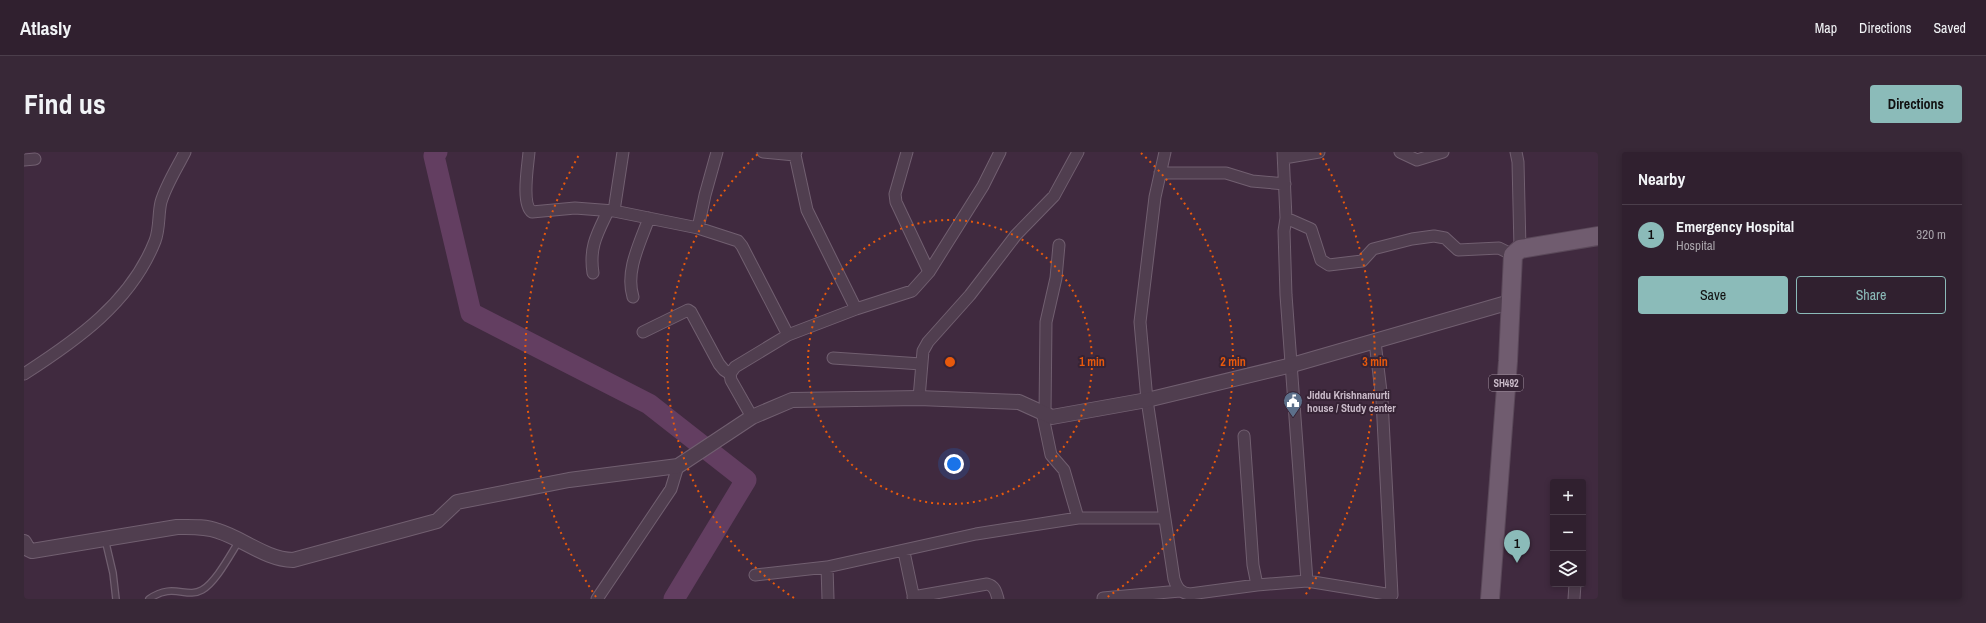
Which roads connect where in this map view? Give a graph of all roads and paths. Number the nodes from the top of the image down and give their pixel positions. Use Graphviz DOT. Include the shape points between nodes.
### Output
graph roads {
  1 [pos="185,152"];
  2 [pos="529,152"];
  3 [pos="623,152"];
  4 [pos="717,152"];
  5 [pos="763,152"];
  6 [pos="907,152"];
  7 [pos="1000,152"];
  8 [pos="1078,152"];
  9 [pos="1165,152"];
  10 [pos="1319,152"];
  11 [pos="1400,152"];
  12 [pos="1443,152"];
  13 [pos="1516,152"];
  14 [pos="796,153"];
  15 [pos="1283,155"];
  16 [pos="1160,173"];
  17 [pos="1285,184"];
  18 [pos="611,211"];
  19 [pos="648,218"];
  20 [pos="1286,218"];
  21 [pos="698,228"];
  22 [pos="1598,236"];
  23 [pos="1059,246"];
  24 [pos="1516,252"];
  25 [pos="929,272"];
  26 [pos="593,273"];
  27 [pos="633,297"];
  28 [pos="1510,302"];
  29 [pos="856,308"];
  30 [pos="643,332"];
  31 [pos="788,335"];
  32 [pos="1375,342"];
  33 [pos="833,358"];
  34 [pos="921,364"];
  35 [pos="1292,365"];
  36 [pos="24,374"];
  37 [pos="730,374"];
  38 [pos="919,398"];
  39 [pos="1147,400"];
  40 [pos="1043,413"];
  41 [pos="747,420"];
  42 [pos="1244,436"];
  43 [pos="678,466"];
  44 [pos="1078,518"];
  45 [pos="1164,518"];
  46 [pos="105,539"];
  47 [pos="240,541"];
  48 [pos="24,542"];
  49 [pos="904,552"];
  50 [pos="827,567"];
  51 [pos="755,575"];
  52 [pos="1307,581"];
  53 [pos="1257,585"];
  54 [pos="1575,587"];
  55 [pos="1187,595"];
  56 [pos="1395,597"];
  57 [pos="914,598"];
  58 [pos="1103,598"];
  59 [pos="116,599"];
  60 [pos="149,599"];
  61 [pos="597,599"];
  62 [pos="828,599"];
  63 [pos="998,599"];
  64 [pos="1490,599"];
  65 [pos="1574,599"];
  1 -- 36 [label="street" via="162,201 155,240 126,290 91,328"];
  2 -- 18 [label="street" via="526,179 529,210 532,212 575,208"];
  3 -- 18 [label="street"];
  4 -- 21 [label="street"];
  5 -- 14 [label="street"];
  6 -- 25 [label="street" via="896,202"];
  7 -- 25 [label="street" via="983,186"];
  8 -- 34 [label="street" via="1054,196 1016,235 970,296 928,342 923,351"];
  9 -- 16 [label="street"];
  10 -- 15 [label="street"];
  11 -- 12 [label="street" via="1417,160"];
  13 -- 24 [label="street"];
  14 -- 29 [label="street" via="807,210"];
  15 -- 17 [label="street"];
  16 -- 17 [label="street" via="1220,172 1252,181"];
  16 -- 39 [label="street" via="1140,322"];
  17 -- 20 [label="street"];
  18 -- 19 [label="street"];
  18 -- 26 [label="street" via="592,248"];
  19 -- 21 [label="street"];
  19 -- 27 [label="street" via="630,273"];
  20 -- 24 [label="street" via="1312,229 1321,260 1329,265 1362,261 1373,249 1434,236 1445,238 1458,250 1499,248"];
  20 -- 35 [label="street" via="1286,295"];
  21 -- 31 [label="street" via="734,240 742,246"];
  22 -- 24 [label="main road"];
  23 -- 40 [label="street" via="1056,278 1046,322"];
  24 -- 28 [label="main road, SH492"];
  25 -- 29 [label="street" via="912,291"];
  28 -- 32 [label="street"];
  28 -- 64 [label="main road, SH492"];
  29 -- 31 [label="street"];
  30 -- 37 [label="street" via="688,310 719,364"];
  31 -- 37 [label="street" via="735,367"];
  32 -- 35 [label="street"];
  32 -- 56 [label="street" via="1382,400"];
  33 -- 34 [label="street"];
  34 -- 38 [label="street"];
  35 -- 39 [label="street"];
  35 -- 52 [label="street"];
  37 -- 41 [label="street"];
  38 -- 40 [label="street" via="1019,402"];
  38 -- 41 [label="street" via="792,400"];
  39 -- 40 [label="street" via="1052,417"];
  39 -- 45 [label="street"];
  40 -- 44 [label="street" via="1051,455 1064,470"];
  41 -- 43 [label="street"];
  42 -- 53 [label="street"];
  43 -- 47 [label="street" via="569,480 457,502 437,521 293,560 275,558"];
  43 -- 61 [label="street" via="671,489"];
  44 -- 45 [label="street"];
  44 -- 49 [label="street" via="976,534"];
  45 -- 55 [label="street" via="1174,579"];
  46 -- 47 [label="street" via="177,527 218,530"];
  46 -- 48 [label="street" via="32,551"];
  46 -- 59 [label="lane" via="114,573"];
  47 -- 60 [label="lane" via="212,582 202,590 195,593 164,591"];
  49 -- 50 [label="street"];
  49 -- 57 [label="street"];
  50 -- 51 [label="street"];
  50 -- 62 [label="street"];
  52 -- 53 [label="street"];
  52 -- 56 [label="street"];
  53 -- 55 [label="street"];
  54 -- 65 [label="street"];
  55 -- 58 [label="street"];
  57 -- 63 [label="street" via="987,584 996,590"];
}
